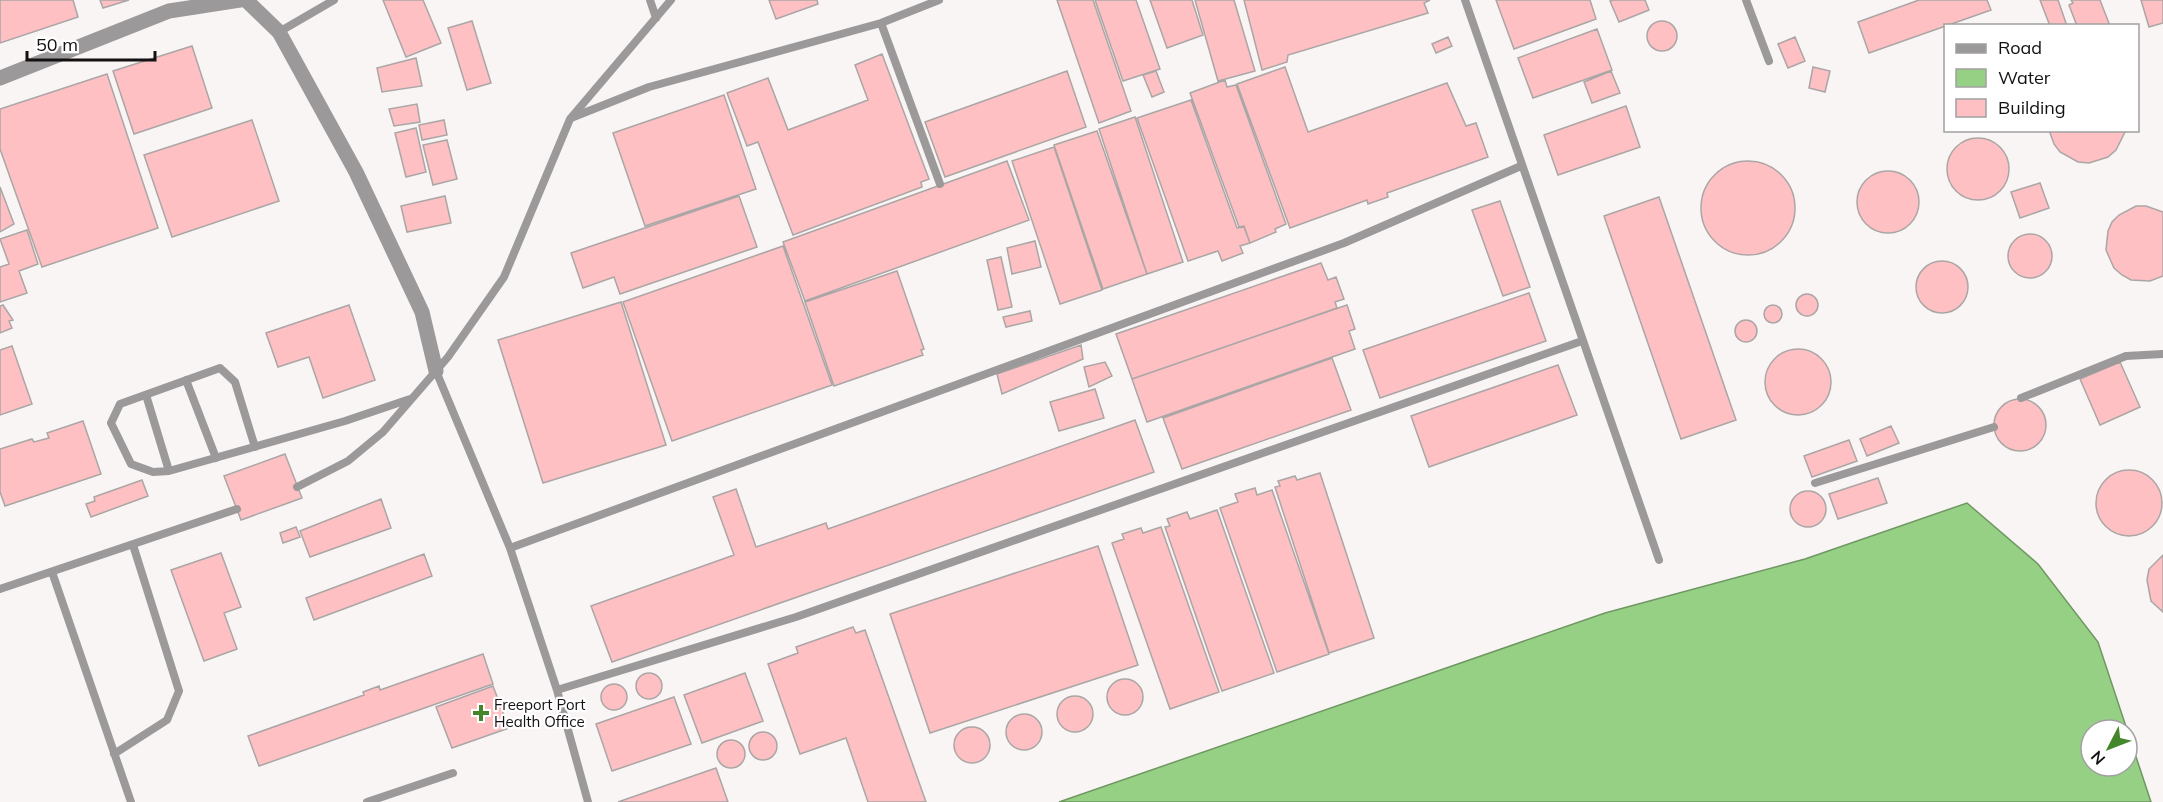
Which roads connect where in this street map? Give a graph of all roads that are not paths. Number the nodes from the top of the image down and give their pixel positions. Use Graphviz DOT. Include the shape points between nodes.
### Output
graph roads {
  1 [pos="240,0"];
  2 [pos="246,0"];
  3 [pos="334,0"];
  4 [pos="650,0"];
  5 [pos="671,0"];
  6 [pos="939,0"];
  7 [pos="1465,0"];
  8 [pos="1746,0"];
  9 [pos="656,18"];
  10 [pos="880,23"];
  11 [pos="279,32"];
  12 [pos="1769,60"];
  13 [pos="0,78"];
  14 [pos="570,119"];
  15 [pos="1521,166"];
  16 [pos="940,183"];
  17 [pos="1582,341"];
  18 [pos="2163,354"];
  19 [pos="436,371"];
  20 [pos="186,380"];
  21 [pos="146,395"];
  22 [pos="2021,398"];
  23 [pos="412,399"];
  24 [pos="1994,427"];
  25 [pos="255,447"];
  26 [pos="216,458"];
  27 [pos="170,471"];
  28 [pos="1815,483"];
  29 [pos="297,487"];
  30 [pos="237,509"];
  31 [pos="133,545"];
  32 [pos="510,548"];
  33 [pos="1659,560"];
  34 [pos="52,572"];
  35 [pos="0,589"];
  36 [pos="557,690"];
  37 [pos="114,754"];
  38 [pos="453,773"];
  39 [pos="131,802"];
  40 [pos="367,802"];
  41 [pos="588,802"];
  1 -- 13 [label="street" via="169,11"];
  2 -- 11 [label="street"];
  3 -- 11 [label="lane"];
  4 -- 9 [label="lane"];
  5 -- 9 [label="lane"];
  6 -- 10 [label="lane"];
  7 -- 15 [label="lane"];
  8 -- 12 [label="lane"];
  9 -- 14 [label="lane"];
  10 -- 14 [label="lane" via="649,87"];
  10 -- 16 [label="lane"];
  11 -- 19 [label="street" via="356,172 422,312"];
  14 -- 19 [label="lane" via="504,277"];
  15 -- 17 [label="lane"];
  15 -- 32 [label="lane" via="1344,243"];
  17 -- 33 [label="lane"];
  17 -- 36 [label="lane" via="796,617"];
  18 -- 22 [label="lane" via="2126,356"];
  19 -- 23 [label="lane"];
  19 -- 32 [label="lane"];
  20 -- 21 [label="lane"];
  20 -- 25 [label="lane" via="220,368 235,382"];
  20 -- 26 [label="lane"];
  21 -- 27 [label="lane"];
  21 -- 27 [label="lane" via="120,404 111,423 131,464 153,472"];
  23 -- 25 [label="lane"];
  23 -- 29 [label="lane" via="383,432 348,461"];
  24 -- 28 [label="lane"];
  25 -- 26 [label="lane"];
  26 -- 27 [label="lane"];
  30 -- 31 [label="lane"];
  31 -- 34 [label="lane"];
  31 -- 37 [label="lane" via="179,691 167,720"];
  32 -- 36 [label="lane"];
  34 -- 35 [label="lane"];
  34 -- 37 [label="lane"];
  36 -- 41 [label="lane"];
  37 -- 39 [label="lane"];
  38 -- 40 [label="lane"];
}
